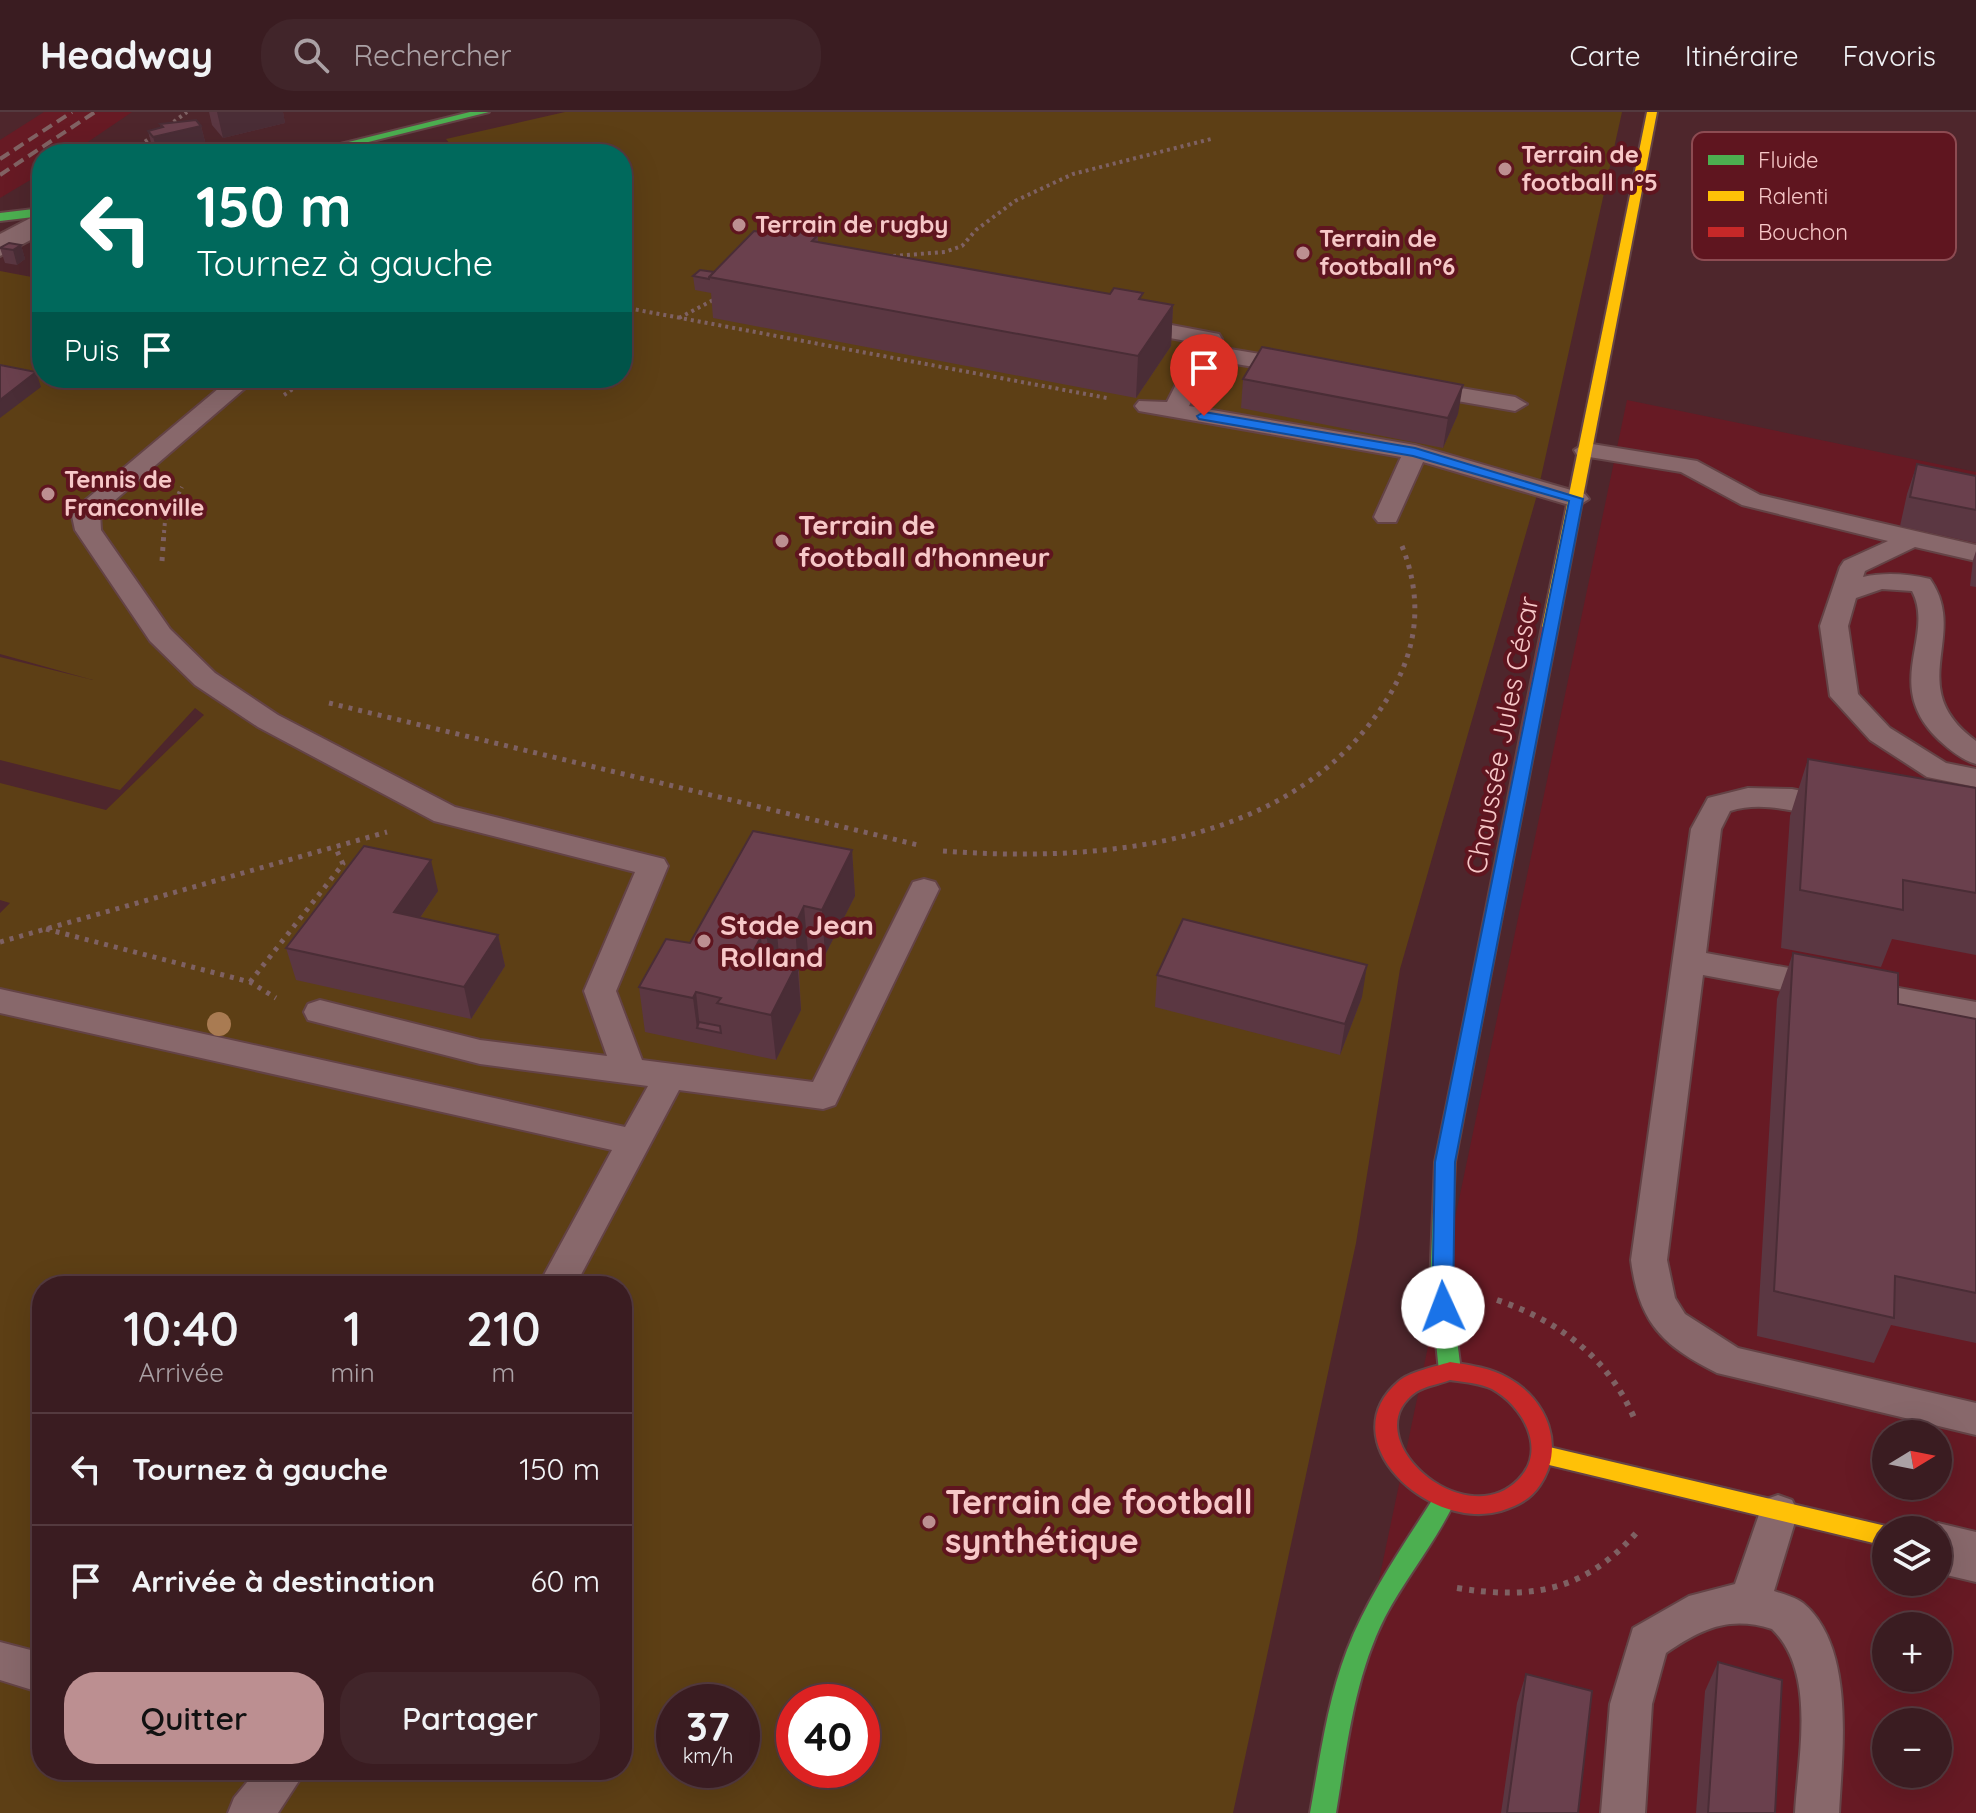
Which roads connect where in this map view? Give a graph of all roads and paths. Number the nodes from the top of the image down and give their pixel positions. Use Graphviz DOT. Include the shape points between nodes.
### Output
graph roads {
  1 [pos="187,112"];
  2 [pos="484,112"];
  3 [pos="1652,112"];
  4 [pos="1211,139"];
  5 [pos="142,144"];
  6 [pos="348,144"];
  7 [pos="32,213"];
  8 [pos="0,217"];
  9 [pos="32,227"];
  10 [pos="0,247"];
  11 [pos="892,256"];
  12 [pos="720,297"];
  13 [pos="632,309"];
  14 [pos="679,318"];
  15 [pos="1103,319"];
  16 [pos="1205,352"];
  17 [pos="1313,370"];
  18 [pos="1391,383"];
  19 [pos="233,388"];
  20 [pos="294,388"];
  21 [pos="279,398"];
  22 [pos="1515,404"];
  23 [pos="1147,406"];
  24 [pos="1174,411"];
  25 [pos="1586,450"];
  26 [pos="1415,452"];
  27 [pos="188,480"];
  28 [pos="1576,499"];
  29 [pos="1387,517"];
  30 [pos="1912,539"];
  31 [pos="1976,553"];
  32 [pos="163,570"];
  33 [pos="1845,593"];
  34 [pos="324,702"];
  35 [pos="1976,755"];
  36 [pos="1976,778"];
  37 [pos="1869,812"];
  38 [pos="445,814"];
  39 [pos="918,846"];
  40 [pos="336,849"];
  41 [pos="934,849"];
  42 [pos="924,889"];
  43 [pos="45,928"];
  44 [pos="0,942"];
  45 [pos="1689,961"];
  46 [pos="250,982"];
  47 [pos="0,1001"];
  48 [pos="320,1012"];
  49 [pos="1976,1014"];
  50 [pos="629,1071"];
  51 [pos="670,1076"];
  52 [pos="634,1142"];
  53 [pos="561,1276"];
  54 [pos="1450,1371"];
  55 [pos="1976,1419"];
  56 [pos="1545,1455"];
  57 [pos="1444,1501"];
  58 [pos="1778,1512"];
  59 [pos="1872,1533"];
  60 [pos="1952,1551"];
  61 [pos="1976,1557"];
  62 [pos="1750,1602"];
  63 [pos="0,1661"];
  64 [pos="32,1670"];
  65 [pos="276,1780"];
  66 [pos="250,1813"];
  67 [pos="1323,1813"];
  68 [pos="1623,1813"];
  69 [pos="1817,1813"];
  1 -- 5 [label="path"];
  2 -- 6 [label="street"];
  3 -- 25 [label="street, Chaussée Jules César"];
  4 -- 11 [label="path" via="1073,174 1015,201 962,246"];
  7 -- 8 [label="street"];
  9 -- 10 [label="street"];
  12 -- 14 [label="path"];
  13 -- 14 [label="path"];
  14 -- 23 [label="path"];
  15 -- 16 [label="lane" via="1211,339"];
  16 -- 17 [label="lane"];
  16 -- 24 [label="lane"];
  18 -- 22 [label="lane"];
  19 -- 38 [label="lane" via="91,508 85,516 88,530 160,635 205,679 268,721"];
  20 -- 21 [label="path"];
  23 -- 24 [label="lane"];
  24 -- 26 [label="lane"];
  25 -- 28 [label="street, Chaussée Jules César"];
  25 -- 30 [label="lane" via="1688,466 1751,500"];
  26 -- 28 [label="lane"];
  26 -- 29 [label="lane"];
  27 -- 32 [label="path" via="165,521"];
  28 -- 54 [label="street, Chaussée Jules César" via="1445,1162 1440,1286"];
  29 -- 41 [label="path" via="1415,581 1411,653 1391,700 1368,732 1323,775 1270,806 1215,828 1118,851 1020,859"];
  30 -- 31 [label="lane"];
  30 -- 33 [label="lane" via="1853,567"];
  33 -- 35 [label="lane" via="1871,582 1921,585 1932,601 1925,699 1944,733"];
  33 -- 36 [label="lane" via="1834,626 1844,696 1880,734 1937,770"];
  34 -- 39 [label="path"];
  37 -- 45 [label="lane" via="1778,796 1743,795 1718,805 1706,829"];
  38 -- 40 [label="path"];
  38 -- 50 [label="lane" via="653,866 600,991"];
  40 -- 43 [label="path"];
  40 -- 46 [label="path" via="343,864"];
  42 -- 51 [label="lane" via="823,1096"];
  43 -- 44 [label="path"];
  43 -- 46 [label="path"];
  45 -- 49 [label="lane"];
  45 -- 55 [label="lane" via="1649,1260 1651,1292 1669,1324 1730,1362"];
  46 -- 48 [label="path" via="289,1006"];
  47 -- 52 [label="lane"];
  48 -- 50 [label="lane" via="480,1052"];
  50 -- 51 [label="lane"];
  51 -- 52 [label="lane"];
  52 -- 53 [label="lane"];
  54 -- 56 [label="street" via="1482,1375 1512,1390 1534,1413"];
  54 -- 57 [label="street" via="1408,1383 1384,1415 1390,1455 1422,1490"];
  56 -- 57 [label="street" via="1527,1488 1511,1498 1490,1505"];
  56 -- 58 [label="street"];
  57 -- 67 [label="street" via="1368,1627 1342,1709"];
  58 -- 59 [label="street"];
  58 -- 62 [label="lane"];
  60 -- 61 [label="street"];
  62 -- 68 [label="lane" via="1694,1611 1648,1642 1631,1704"];
  62 -- 69 [label="lane" via="1787,1616 1812,1650 1820,1696"];
  63 -- 64 [label="lane"];
  65 -- 66 [label="lane"];
}
